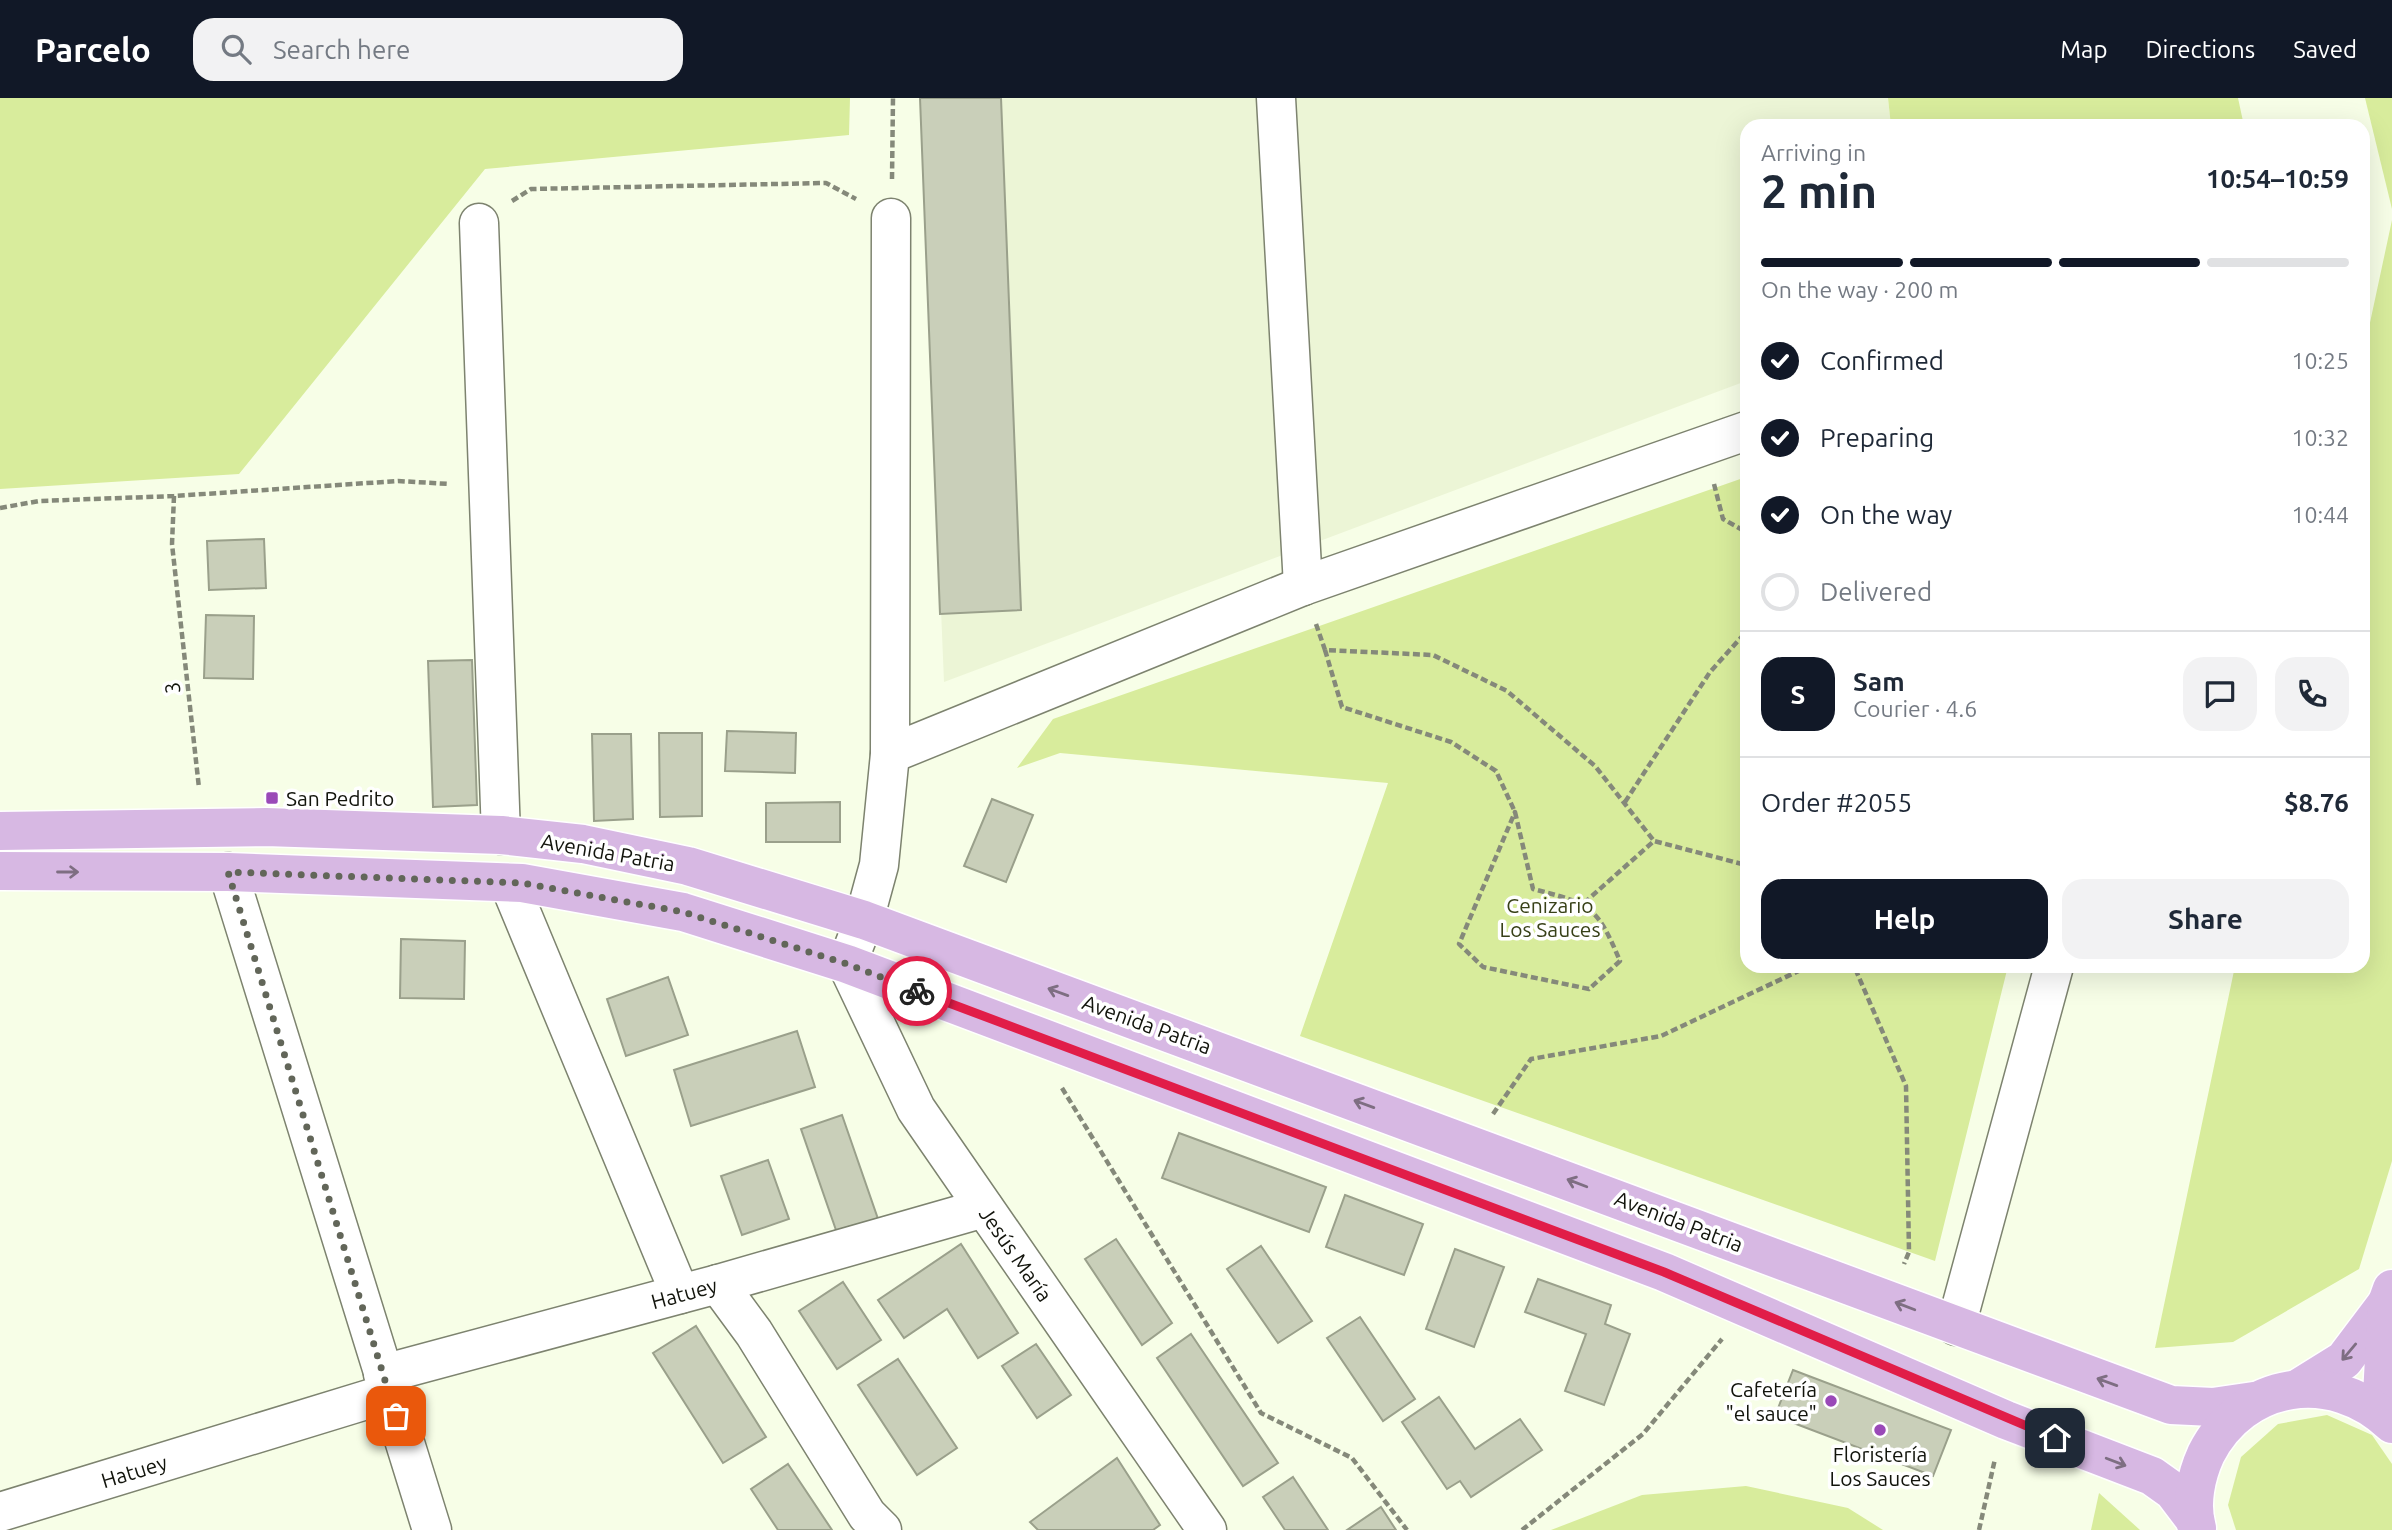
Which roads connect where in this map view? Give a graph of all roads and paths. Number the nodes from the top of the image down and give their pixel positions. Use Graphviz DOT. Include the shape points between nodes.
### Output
graph roads {
  1 [pos="893,98"];
  2 [pos="1276,98"];
  3 [pos="891,218"];
  4 [pos="479,223"];
  5 [pos="1740,433"];
  6 [pos="1704,446"];
  7 [pos="489,494"];
  8 [pos="174,496"];
  9 [pos="0,508"];
  10 [pos="1740,529"];
  11 [pos="1303,586"];
  12 [pos="1740,639"];
  13 [pos="1325,650"];
  14 [pos="890,754"];
  15 [pos="1625,802"];
  16 [pos="1515,812"];
  17 [pos="215,829"];
  18 [pos="0,831"];
  19 [pos="500,835"];
  20 [pos="1654,841"];
  21 [pos="1740,863"];
  22 [pos="0,872"];
  23 [pos="228,872"];
  24 [pos="509,883"];
  25 [pos="1584,903"];
  26 [pos="864,920"];
  27 [pos="847,964"];
  28 [pos="1795,973"];
  29 [pos="1857,973"];
  30 [pos="2052,973"];
  31 [pos="1029,1034"];
  32 [pos="1481,1147"];
  33 [pos="984,1208"];
  34 [pos="718,1284"];
  35 [pos="680,1294"];
  36 [pos="2389,1296"];
  37 [pos="1891,1301"];
  38 [pos="1747,1308"];
  39 [pos="1956,1326"];
  40 [pos="386,1384"];
  41 [pos="2299,1388"];
  42 [pos="2254,1401"];
  43 [pos="2387,1419"];
  44 [pos="2006,1420"];
  45 [pos="0,1512"];
  46 [pos="2197,1525"];
  47 [pos="432,1530"];
  48 [pos="882,1530"];
  49 [pos="1207,1530"];
  50 [pos="1407,1530"];
  51 [pos="1522,1530"];
  52 [pos="1979,1530"];
  1 -- 3 [label="path"];
  2 -- 11 [label="street"];
  3 -- 4 [label="path" via="826,183 531,189"];
  3 -- 14 [label="street"];
  4 -- 7 [label="street"];
  5 -- 6 [label="street"];
  6 -- 10 [label="path" via="1723,519"];
  6 -- 11 [label="street"];
  7 -- 8 [label="path" via="443,483 398,481"];
  7 -- 19 [label="street"];
  8 -- 9 [label="path" via="39,501"];
  8 -- 17 [label="path, 3" via="172,544 199,789"];
  11 -- 13 [label="path"];
  11 -- 14 [label="street"];
  12 -- 15 [label="path" via="1710,672"];
  13 -- 15 [label="path" via="1433,655 1507,691 1595,766"];
  13 -- 16 [label="path" via="1342,707 1451,742 1496,771"];
  14 -- 26 [label="street" via="879,865"];
  15 -- 20 [label="path"];
  16 -- 25 [label="path" via="1533,888"];
  16 -- 25 [label="path" via="1458,944 1483,967 1589,989 1620,961 1604,923"];
  17 -- 18 [label="main road, Avenida Patria"];
  17 -- 19 [label="main road, Avenida Patria"];
  19 -- 26 [label="main road, Avenida Patria" via="583,844 688,866"];
  20 -- 21 [label="path"];
  20 -- 25 [label="path"];
  22 -- 23 [label="main road, one-way"];
  23 -- 24 [label="main road"];
  23 -- 40 [label="street"];
  24 -- 27 [label="main road" via="683,912"];
  24 -- 35 [label="street"];
  26 -- 27 [label="street"];
  32 -- 26 [label="main road, Avenida Patria, one-way"];
  27 -- 31 [label="main road"];
  27 -- 33 [label="street, Jesús María" via="916,1109"];
  28 -- 32 [label="path" via="1661,1035 1531,1059 1496,1106"];
  29 -- 37 [label="path" via="1906,1086 1909,1252"];
  30 -- 39 [label="street"];
  31 -- 38 [label="main road" via="1664,1272"];
  31 -- 50 [label="path" via="1261,1413 1352,1458"];
  37 -- 32 [label="main road, Avenida Patria, one-way"];
  33 -- 34 [label="street, Hatuey"];
  33 -- 49 [label="street, Jesús María"];
  34 -- 35 [label="street, Hatuey"];
  34 -- 48 [label="street" via="754,1333 867,1515"];
  35 -- 40 [label="street, Hatuey"];
  36 -- 41 [label="main road, one-way" via="2344,1360"];
  36 -- 43 [label="main road"];
  39 -- 37 [label="main road, Avenida Patria, one-way"];
  38 -- 44 [label="main road"];
  38 -- 51 [label="path" via="1643,1434"];
  42 -- 39 [label="main road, Avenida Patria, one-way" via="2213,1407 2171,1405"];
  40 -- 45 [label="street, Hatuey"];
  40 -- 47 [label="street"];
  41 -- 42 [label="main road, Avenida Patria"];
  41 -- 43 [label="main road" via="2343,1393"];
  42 -- 46 [label="main road" via="2218,1431 2202,1463 2197,1474"];
  44 -- 46 [label="main road, one-way" via="2152,1476 2173,1492"];
  44 -- 52 [label="path"];
}
